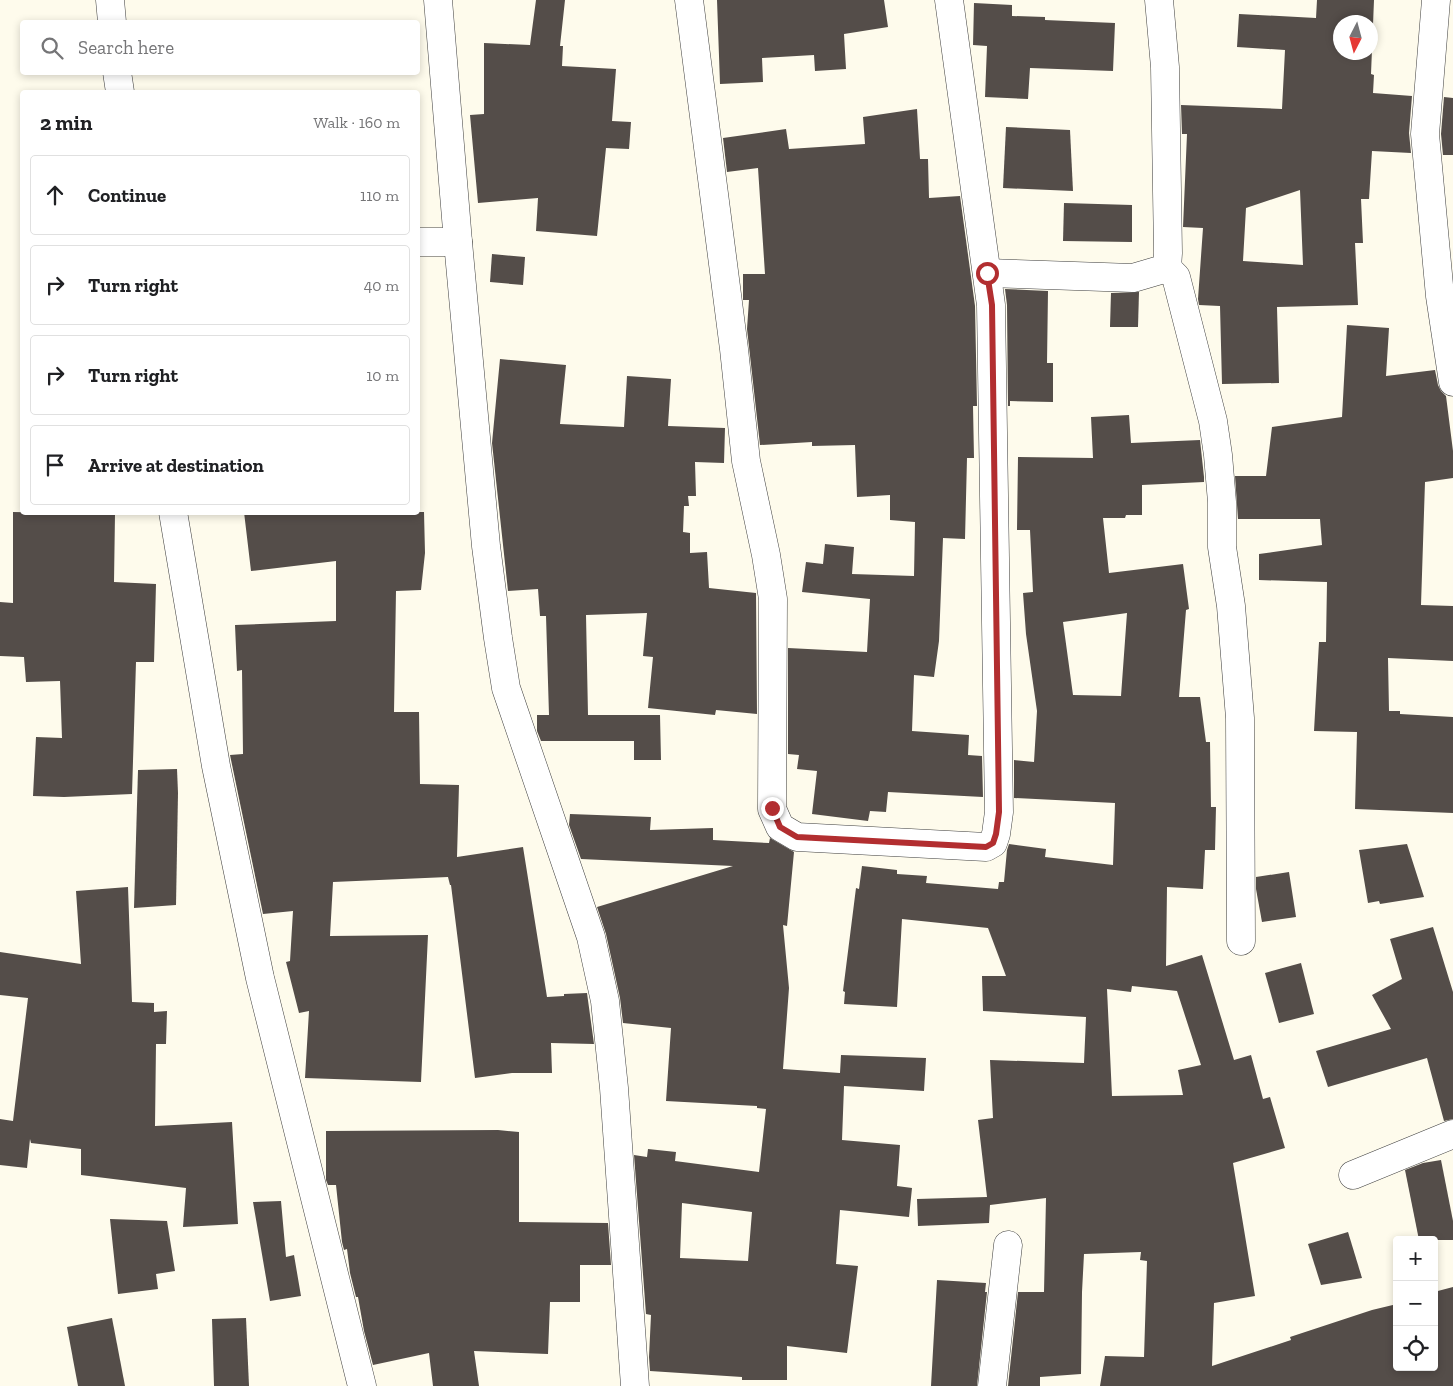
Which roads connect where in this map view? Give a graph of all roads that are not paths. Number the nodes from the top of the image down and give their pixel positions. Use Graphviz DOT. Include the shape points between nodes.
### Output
graph roads {
  1 [pos="110,0"];
  2 [pos="438,0"];
  3 [pos="689,0"];
  4 [pos="949,0"];
  5 [pos="1159,0"];
  6 [pos="1436,0"];
  7 [pos="112,20"];
  8 [pos="118,75"];
  9 [pos="120,90"];
  10 [pos="420,242"];
  11 [pos="458,242"];
  12 [pos="1167,268"];
  13 [pos="987,273"];
  14 [pos="1453,382"];
  15 [pos="174,515"];
  16 [pos="1241,941"];
  17 [pos="1453,1134"];
  18 [pos="1354,1175"];
  19 [pos="1008,1245"];
  20 [pos="362,1386"];
  21 [pos="635,1386"];
  22 [pos="992,1386"];
  1 -- 7 [label="street"];
  2 -- 11 [label="street"];
  3 -- 13 [label="street" via="746,461 773,599 772,808 780,827 797,837 986,847 993,843 999,812 992,305"];
  4 -- 13 [label="street"];
  5 -- 12 [label="street" via="1164,68"];
  6 -- 14 [label="street" via="1425,134 1440,296"];
  8 -- 9 [label="street"];
  10 -- 11 [label="street"];
  11 -- 21 [label="street" via="486,546 506,688 591,937 605,1002"];
  12 -- 13 [label="street" via="1133,278"];
  12 -- 16 [label="street" via="1176,277 1213,421 1218,454 1222,547 1231,606 1240,718"];
  15 -- 20 [label="street" via="216,766 260,978"];
  17 -- 18 [label="street"];
  19 -- 22 [label="street"];
}
